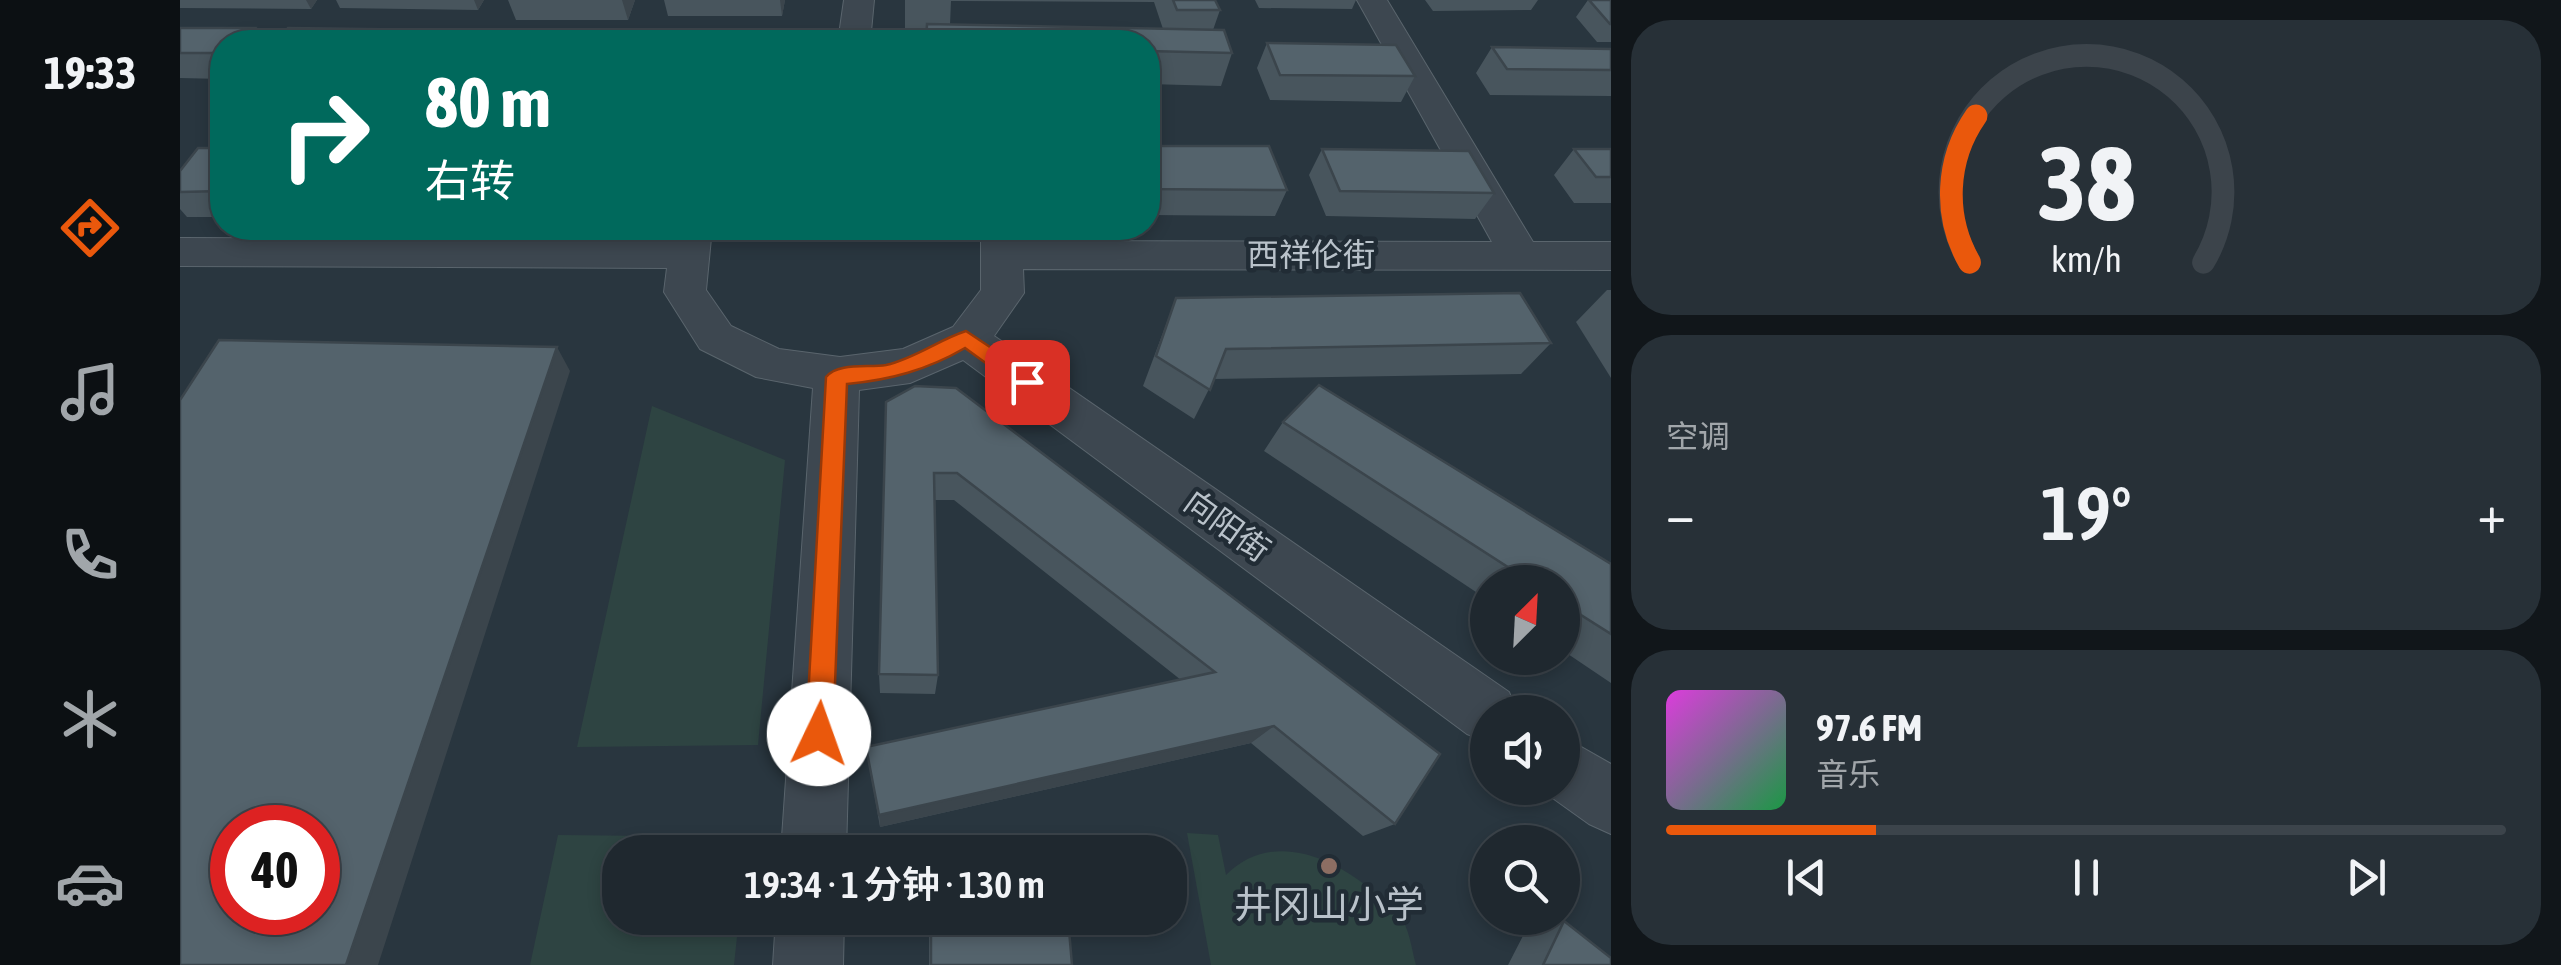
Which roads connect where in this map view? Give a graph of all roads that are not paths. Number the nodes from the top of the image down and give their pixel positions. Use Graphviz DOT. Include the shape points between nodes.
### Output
graph roads {
  1 [pos="859,0"];
  2 [pos="1372,0"];
  3 [pos="855,30"];
  4 [pos="686,241"];
  5 [pos="1006,241"];
  6 [pos="180,252"];
  7 [pos="1520,255"];
  8 [pos="1611,256"];
  9 [pos="966,338"];
  10 [pos="837,377"];
  11 [pos="1470,700"];
  12 [pos="1580,780"];
  13 [pos="1611,802"];
  14 [pos="814,835"];
  15 [pos="809,935"];
  16 [pos="808,965"];
  1 -- 3 [label="street"];
  2 -- 7 [label="street"];
  4 -- 6 [label="street"];
  4 -- 10 [label="street" via="683,289 701,322 735,350 782,370"];
  5 -- 7 [label="street, 西祥伦街"];
  5 -- 9 [label="street" via="1006,284 992,313"];
  7 -- 8 [label="street, 西祥伦街"];
  9 -- 10 [label="street" via="929,360"];
  9 -- 11 [label="street, 向阳街"];
  10 -- 14 [label="street"];
  12 -- 13 [label="street"];
  15 -- 16 [label="street"];
}
